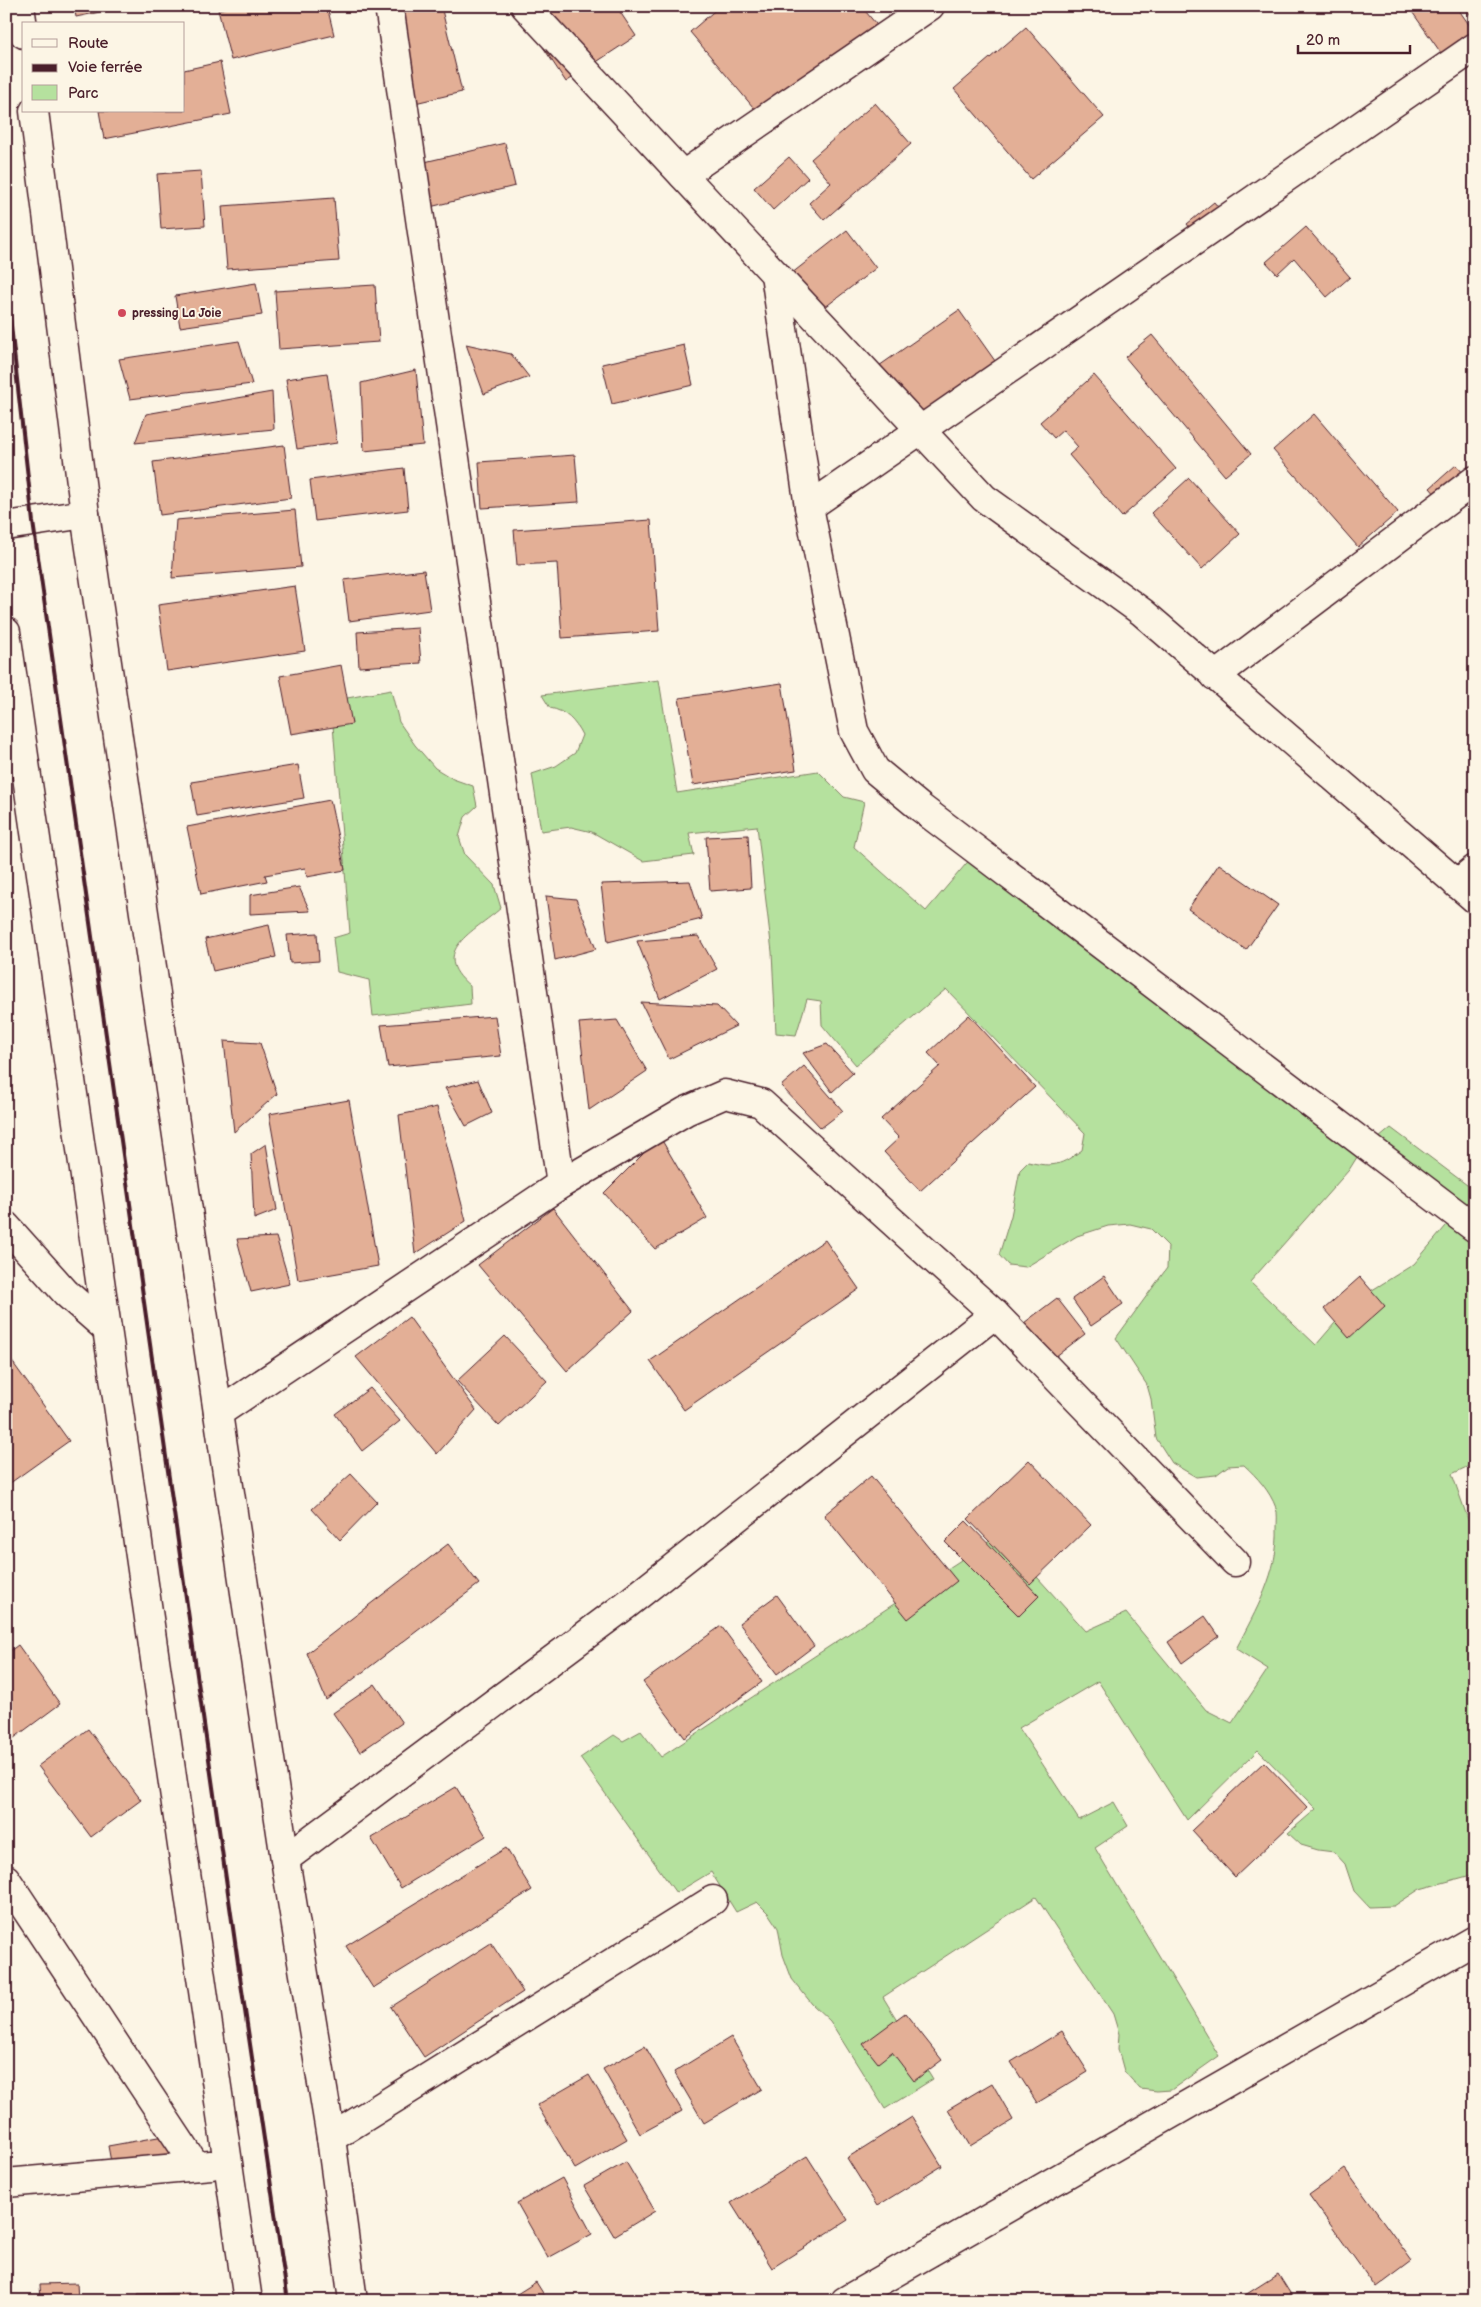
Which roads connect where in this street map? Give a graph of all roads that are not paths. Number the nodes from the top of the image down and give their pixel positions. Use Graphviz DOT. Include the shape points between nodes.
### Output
graph roads {
  1 [pos="20,6"];
  2 [pos="389,6"];
  3 [pos="525,6"];
  4 [pos="930,6"];
  5 [pos="22,22"];
  6 [pos="1475,46"];
  7 [pos="34,112"];
  8 [pos="683,175"];
  9 [pos="774,274"];
  10 [pos="921,430"];
  11 [pos="1475,480"];
  12 [pos="809,507"];
  13 [pos="85,514"];
  14 [pos="6,526"];
  15 [pos="6,632"];
  16 [pos="1216,676"];
  17 [pos="1469,884"];
  18 [pos="561,1184"];
  19 [pos="6,1226"];
  20 [pos="1475,1228"];
  21 [pos="995,1314"];
  22 [pos="107,1329"];
  23 [pos="218,1413"];
  24 [pos="1235,1562"];
  25 [pos="286,1859"];
  26 [pos="6,1879"];
  27 [pos="713,1900"];
  28 [pos="1475,1940"];
  29 [pos="331,2138"];
  30 [pos="228,2164"];
  31 [pos="196,2166"];
  32 [pos="6,2183"];
  33 [pos="248,2301"];
  34 [pos="353,2301"];
  35 [pos="845,2301"];
  1 -- 5 [label="street"];
  2 -- 18 [label="street"];
  3 -- 8 [label="street"];
  4 -- 8 [label="street"];
  6 -- 10 [label="street"];
  7 -- 13 [label="street"];
  8 -- 9 [label="street"];
  9 -- 10 [label="street"];
  9 -- 12 [label="street"];
  10 -- 12 [label="street"];
  10 -- 16 [label="street" via="984,498 1142,612"];
  11 -- 16 [label="street"];
  12 -- 20 [label="street" via="854,731 876,770 921,808"];
  13 -- 14 [label="street"];
  13 -- 23 [label="street"];
  15 -- 22 [label="street"];
  16 -- 17 [label="street"];
  18 -- 21 [label="street" via="686,1111 725,1094 761,1103"];
  18 -- 23 [label="street"];
  19 -- 22 [label="street" via="66,1293"];
  21 -- 24 [label="street"];
  21 -- 25 [label="street" via="626,1605"];
  22 -- 30 [label="street"];
  23 -- 25 [label="street"];
  25 -- 29 [label="street"];
  26 -- 31 [label="street"];
  27 -- 29 [label="street"];
  28 -- 35 [label="street"];
  29 -- 34 [label="street"];
  30 -- 31 [label="street"];
  30 -- 33 [label="street"];
  31 -- 32 [label="street"];
}
